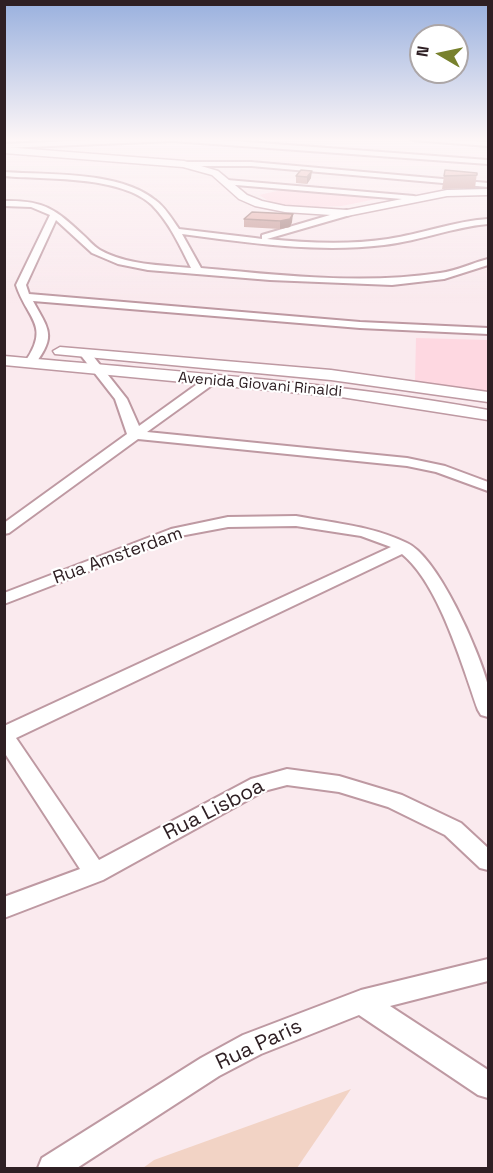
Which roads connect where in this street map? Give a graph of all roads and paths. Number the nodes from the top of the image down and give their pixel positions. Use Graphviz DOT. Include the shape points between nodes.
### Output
graph roads {
  1 [pos="140,193"];
  2 [pos="239,193"];
  3 [pos="353,193"];
  4 [pos="458,193"];
  5 [pos="414,198"];
  6 [pos="4,204"];
  7 [pos="347,213"];
  8 [pos="55,214"];
  9 [pos="489,221"];
  10 [pos="177,231"];
  11 [pos="252,241"];
  12 [pos="489,262"];
  13 [pos="198,272"];
  14 [pos="24,297"];
  15 [pos="489,319"];
  16 [pos="463,329"];
  17 [pos="489,331"];
  18 [pos="4,347"];
  19 [pos="43,350"];
  20 [pos="85,353"];
  21 [pos="4,360"];
  22 [pos="31,362"];
  23 [pos="95,369"];
  24 [pos="211,380"];
  25 [pos="489,397"];
  26 [pos="489,415"];
  27 [pos="134,435"];
  28 [pos="489,487"];
  29 [pos="4,530"];
  30 [pos="404,547"];
  31 [pos="4,599"];
  32 [pos="489,710"];
  33 [pos="4,735"];
  34 [pos="489,861"];
  35 [pos="94,873"];
  36 [pos="4,908"];
  37 [pos="489,970"];
  38 [pos="361,1002"];
  39 [pos="489,1085"];
  40 [pos="52,1168"];
  1 -- 10 [label="street" via="154,202"];
  2 -- 7 [label="street" via="265,206"];
  3 -- 5 [label="street"];
  4 -- 5 [label="street"];
  5 -- 7 [label="street"];
  6 -- 8 [label="street" via="38,205"];
  7 -- 11 [label="street"];
  8 -- 13 [label="street" via="95,251 122,262"];
  8 -- 14 [label="street" via="21,285"];
  9 -- 11 [label="street" via="387,242"];
  10 -- 11 [label="street"];
  10 -- 13 [label="street"];
  12 -- 13 [label="street" via="444,276 392,282"];
  14 -- 16 [label="street" via="360,325"];
  14 -- 19 [label="street" via="45,336"];
  15 -- 16 [label="street"];
  16 -- 17 [label="street"];
  18 -- 19 [label="street, Avenida Giovani Rinaldi"];
  19 -- 20 [label="street, Avenida Giovani Rinaldi"];
  19 -- 22 [label="street"];
  20 -- 23 [label="street"];
  20 -- 25 [label="street, Avenida Giovani Rinaldi" via="331,375"];
  21 -- 22 [label="street, Avenida Giovani Rinaldi"];
  22 -- 23 [label="street, Avenida Giovani Rinaldi"];
  23 -- 24 [label="street, Avenida Giovani Rinaldi"];
  23 -- 27 [label="street" via="116,389 131,415"];
  24 -- 26 [label="street, Avenida Giovani Rinaldi" via="341,392"];
  24 -- 27 [label="street"];
  27 -- 28 [label="street" via="407,462"];
  27 -- 29 [label="street"];
  30 -- 31 [label="street, Rua Amsterdam" via="364,532 324,524 228,522 176,532"];
  30 -- 32 [label="street, Rua Amsterdam" via="421,561 436,585"];
  30 -- 33 [label="street"];
  33 -- 35 [label="street"];
  34 -- 35 [label="street, Rua Lisboa" via="453,829 395,801 339,784 287,777 258,784"];
  35 -- 36 [label="street, Rua Lisboa"];
  37 -- 38 [label="street, Rua Paris"];
  38 -- 39 [label="street"];
  38 -- 40 [label="street, Rua Paris" via="252,1044"];
}
